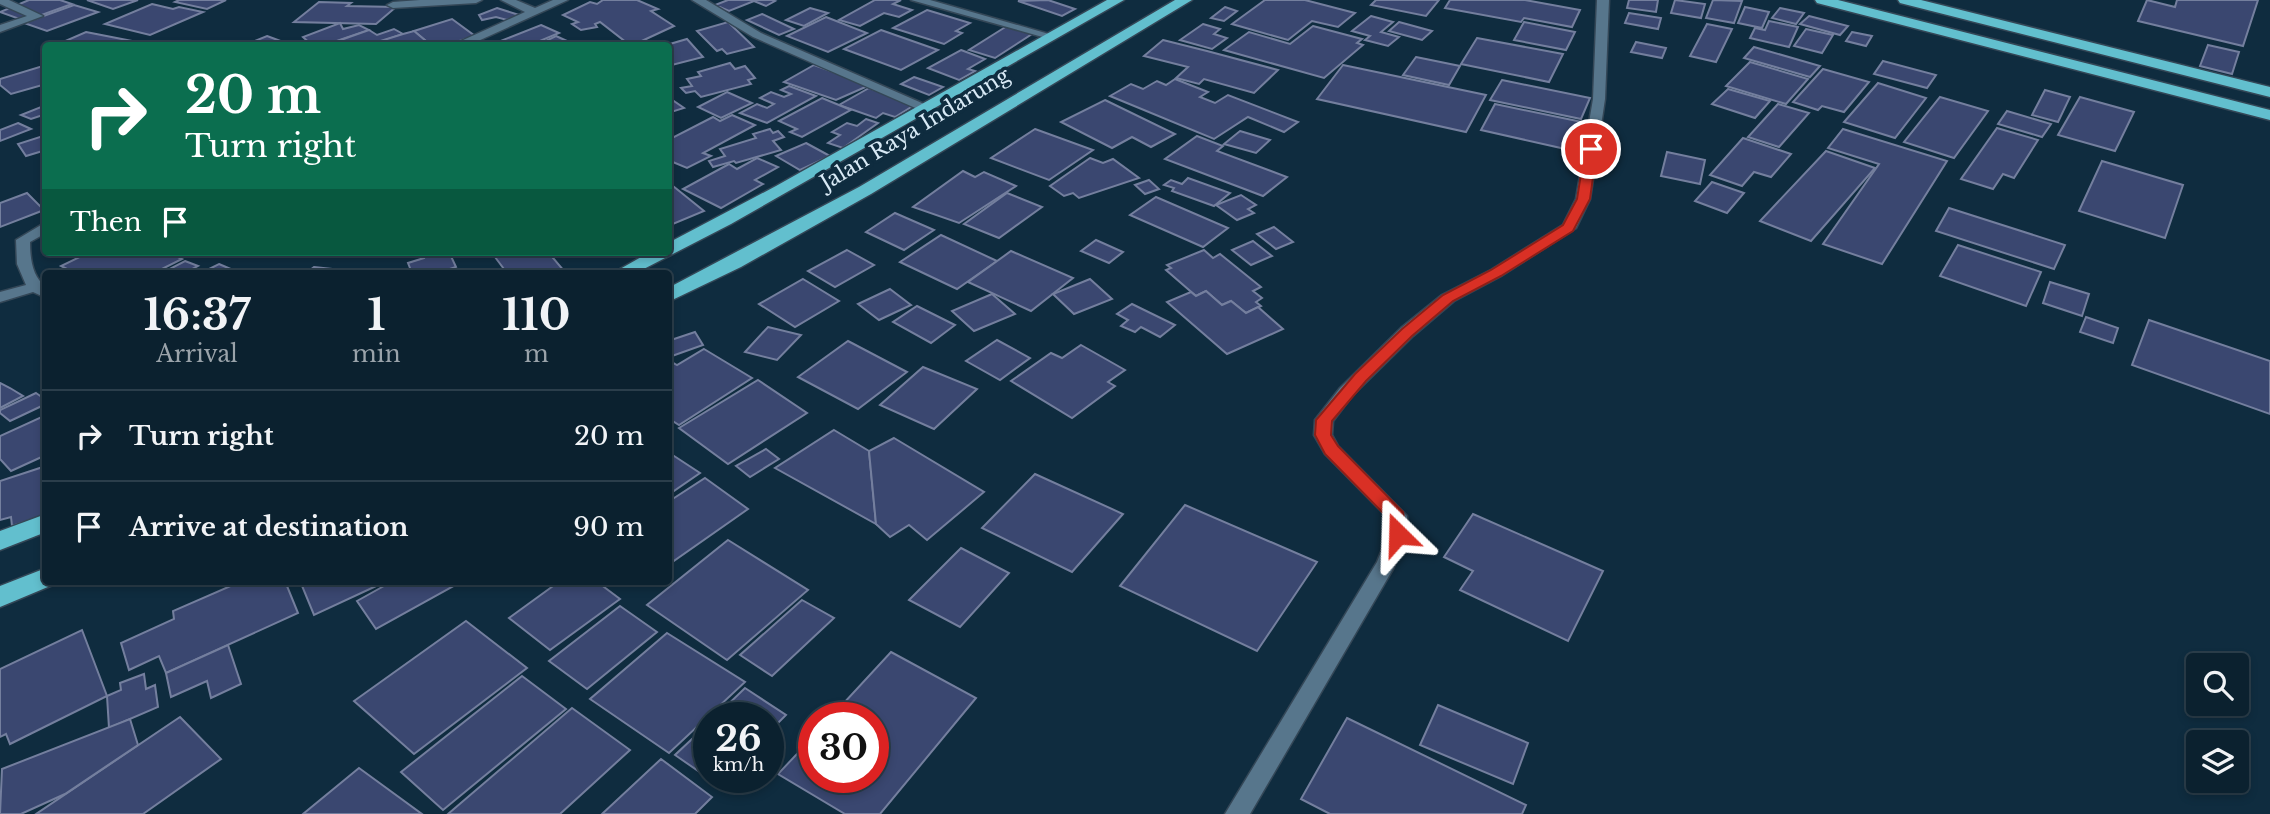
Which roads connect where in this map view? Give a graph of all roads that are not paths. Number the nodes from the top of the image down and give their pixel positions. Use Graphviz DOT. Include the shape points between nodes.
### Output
graph roads {
  1 [pos="0,0"];
  2 [pos="476,0"];
  3 [pos="508,0"];
  4 [pos="562,0"];
  5 [pos="698,0"];
  6 [pos="917,0"];
  7 [pos="1117,0"];
  8 [pos="1185,0"];
  9 [pos="1603,0"];
  10 [pos="1822,0"];
  11 [pos="1905,0"];
  12 [pos="393,5"];
  13 [pos="535,12"];
  14 [pos="0,29"];
  15 [pos="1050,36"];
  16 [pos="465,42"];
  17 [pos="2270,92"];
  18 [pos="925,107"];
  19 [pos="2270,115"];
  20 [pos="42,228"];
  21 [pos="672,248"];
  22 [pos="656,256"];
  23 [pos="628,270"];
  24 [pos="40,290"];
  25 [pos="672,294"];
  26 [pos="0,297"];
  27 [pos="42,524"];
  28 [pos="0,541"];
  29 [pos="42,579"];
  30 [pos="0,597"];
  31 [pos="1237,814"];
  1 -- 14 [label="street" via="37,16"];
  2 -- 12 [label="street"];
  3 -- 13 [label="street"];
  4 -- 13 [label="street"];
  5 -- 18 [label="street" via="757,35"];
  6 -- 15 [label="street"];
  7 -- 15 [label="highway, Jalan Raya Indarung"];
  8 -- 25 [label="highway, Jalan Raya Indarung" via="807,224"];
  9 -- 31 [label="street" via="1599,99 1583,199 1569,228 1448,298 1346,392 1324,420 1323,435 1331,450 1397,516 1398,534 1386,564"];
  10 -- 19 [label="highway"];
  11 -- 17 [label="highway"];
  13 -- 16 [label="street"];
  15 -- 18 [label="highway, Jalan Raya Indarung"];
  18 -- 21 [label="highway, Jalan Raya Indarung" via="759,204"];
  20 -- 24 [label="street" via="23,240 22,251 27,274"];
  22 -- 23 [label="highway, Jalan Raya Indarung"];
  24 -- 26 [label="street"];
  27 -- 28 [label="highway"];
  29 -- 30 [label="highway"];
}
